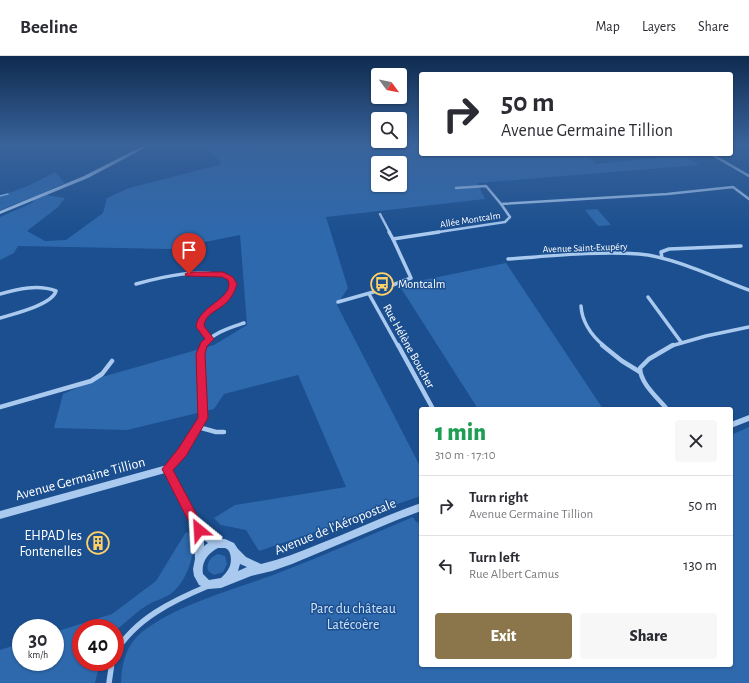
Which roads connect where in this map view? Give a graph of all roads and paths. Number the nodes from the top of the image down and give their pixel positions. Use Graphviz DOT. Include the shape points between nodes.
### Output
graph roads {
  1 [pos="91,174"];
  2 [pos="456,188"];
  3 [pos="749,199"];
  4 [pos="501,204"];
  5 [pos="0,214"];
  6 [pos="380,214"];
  7 [pos="393,239"];
  8 [pos="741,246"];
  9 [pos="662,258"];
  10 [pos="508,259"];
  11 [pos="136,284"];
  12 [pos="749,290"];
  13 [pos="0,294"];
  14 [pos="369,294"];
  15 [pos="648,297"];
  16 [pos="338,302"];
  17 [pos="581,306"];
  18 [pos="0,318"];
  19 [pos="244,324"];
  20 [pos="749,327"];
  21 [pos="210,339"];
  22 [pos="681,342"];
  23 [pos="112,361"];
  24 [pos="640,372"];
  25 [pos="0,406"];
  26 [pos="432,407"];
  27 [pos="665,407"];
  28 [pos="749,418"];
  29 [pos="733,424"];
  30 [pos="198,427"];
  31 [pos="224,432"];
  32 [pos="167,469"];
  33 [pos="419,508"];
  34 [pos="0,515"];
  35 [pos="199,530"];
  36 [pos="220,544"];
  37 [pos="236,553"];
  38 [pos="200,559"];
  39 [pos="259,568"];
  40 [pos="225,581"];
  41 [pos="210,585"];
  42 [pos="124,641"];
  43 [pos="111,671"];
  44 [pos="109,683"];
  1 -- 5 [label="street"];
  2 -- 4 [label="street" via="486,186"];
  3 -- 4 [label="street, Allée Montcalm" via="732,187 667,194"];
  4 -- 7 [label="street, Allée Montcalm" via="510,217 505,222"];
  6 -- 7 [label="street"];
  7 -- 14 [label="street" via="411,278"];
  8 -- 9 [label="street" via="669,249 661,252"];
  9 -- 10 [label="street, Avenue Saint-Exupéry" via="620,254"];
  9 -- 12 [label="street, Avenue Saint-Exupéry"];
  11 -- 21 [label="street" via="176,275 215,274 229,277 233,284 227,297 200,320 200,327"];
  13 -- 18 [label="street" via="28,288 56,291 52,298 44,303"];
  14 -- 16 [label="street"];
  14 -- 26 [label="street, Rue Hélène Boucher"];
  15 -- 22 [label="street"];
  17 -- 24 [label="street" via="582,318 602,346 621,362"];
  19 -- 21 [label="street" via="224,330"];
  20 -- 22 [label="street"];
  21 -- 30 [label="street" via="204,344 200,354 203,415"];
  22 -- 24 [label="street" via="646,360"];
  23 -- 25 [label="street" via="102,374 91,381"];
  24 -- 27 [label="street"];
  28 -- 29 [label="street"];
  30 -- 31 [label="street"];
  30 -- 32 [label="street"];
  32 -- 34 [label="street, Avenue Germaine Tillion"];
  32 -- 35 [label="street"];
  33 -- 39 [label="street, Avenue de l'Aéropostale" via="284,562"];
  35 -- 36 [label="street"];
  35 -- 38 [label="street"];
  36 -- 37 [label="street" via="230,546"];
  36 -- 38 [label="street" via="211,547"];
  37 -- 39 [label="street" via="243,560"];
  37 -- 40 [label="street" via="237,562 234,570"];
  38 -- 41 [label="street" via="199,577"];
  39 -- 40 [label="street, Avenue de l'Aéropostale"];
  40 -- 41 [label="street"];
  41 -- 42 [label="street" via="187,594 142,623"];
  43 -- 44 [label="street"];
}
